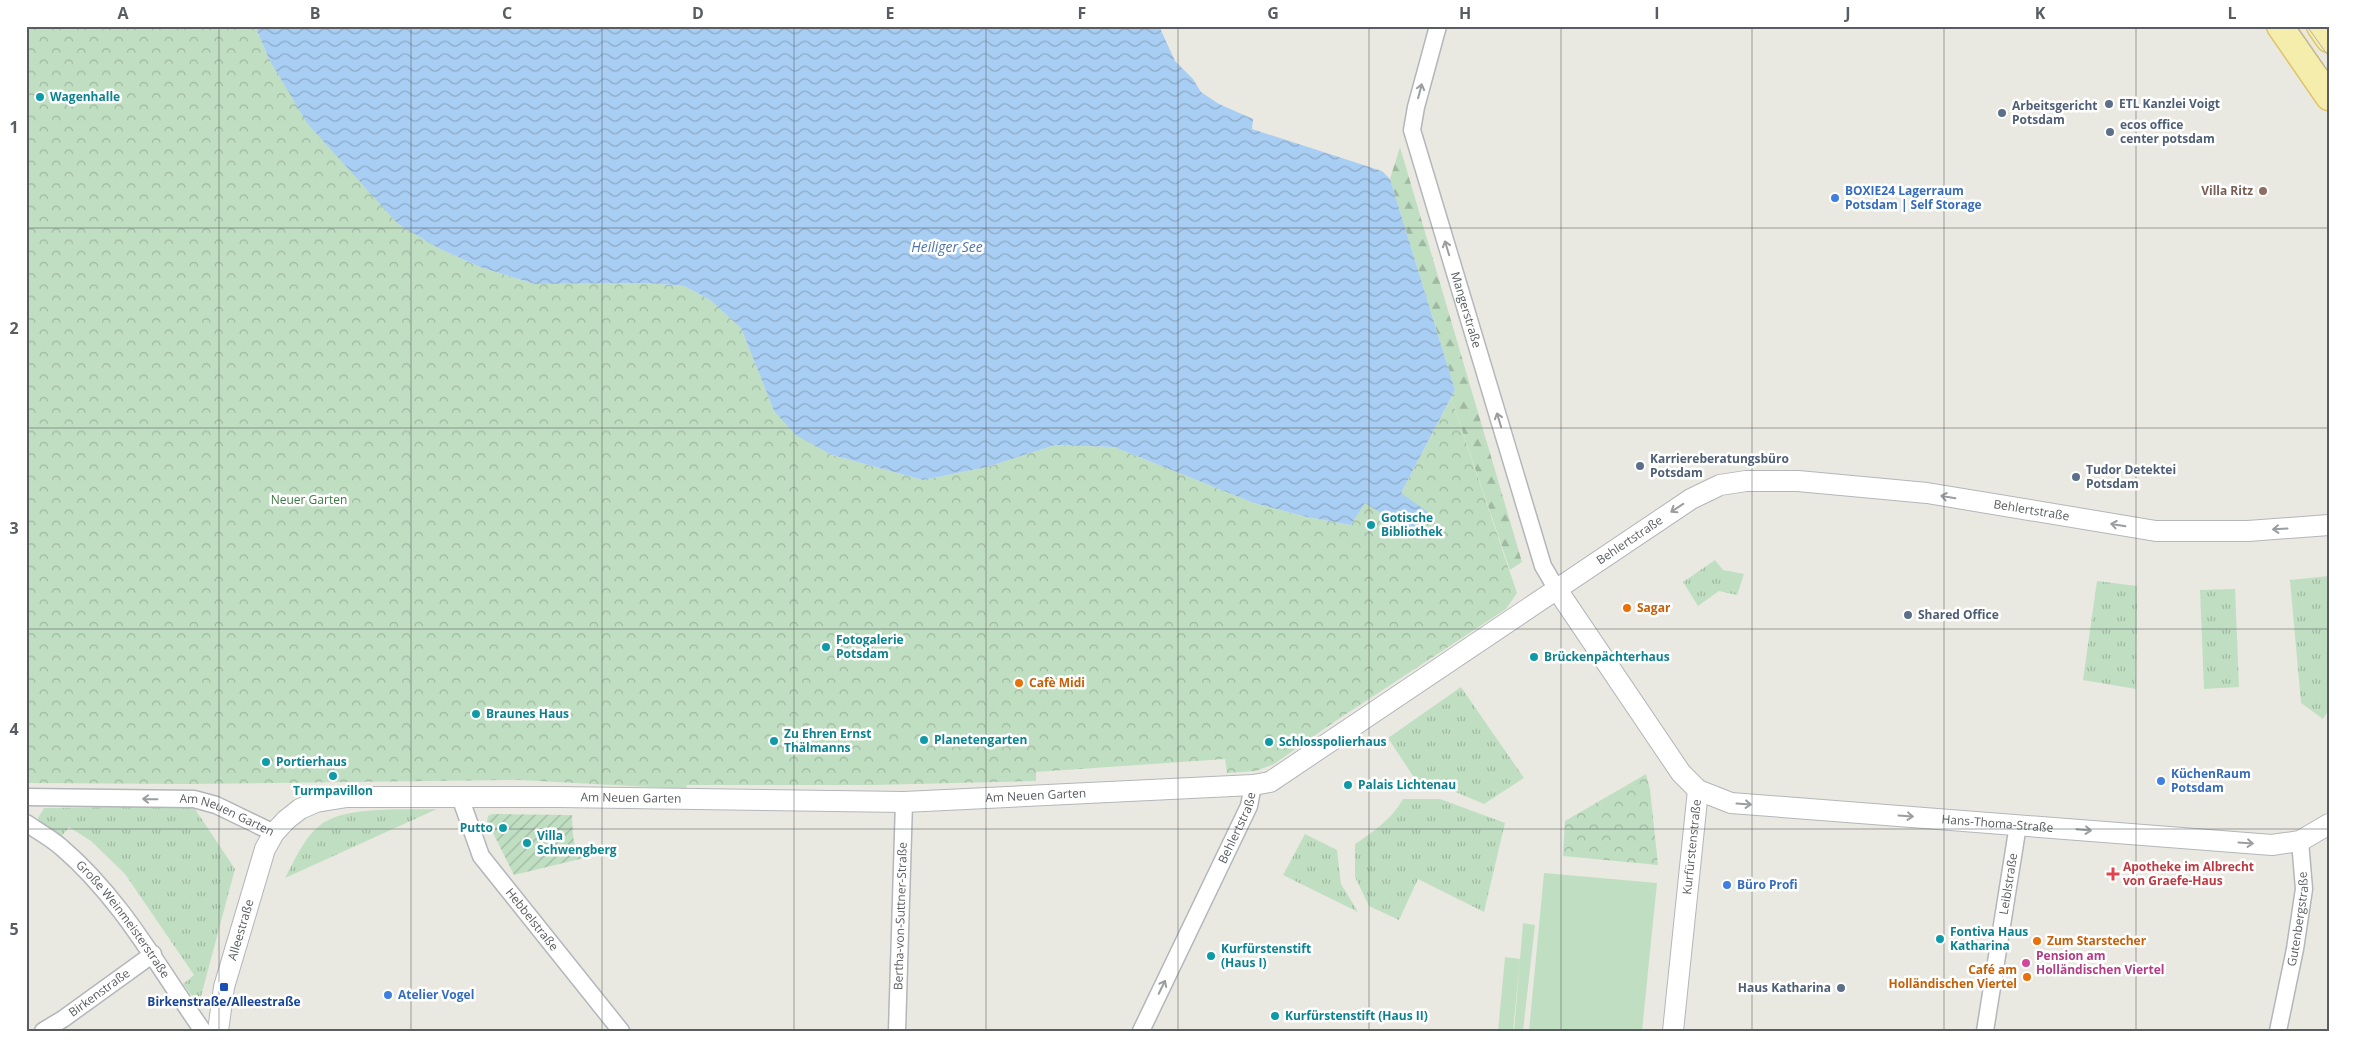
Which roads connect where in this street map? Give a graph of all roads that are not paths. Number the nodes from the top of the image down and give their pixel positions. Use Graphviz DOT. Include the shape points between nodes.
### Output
graph roads {
  1 [pos="1438,26"];
  2 [pos="2280,26"];
  3 [pos="2320,26"];
  4 [pos="2329,39"];
  5 [pos="2329,97"];
  6 [pos="2329,525"];
  7 [pos="1556,588"];
  8 [pos="1253,785"];
  9 [pos="1698,790"];
  10 [pos="26,797"];
  11 [pos="460,797"];
  12 [pos="904,802"];
  13 [pos="26,823"];
  14 [pos="2329,824"];
  15 [pos="2018,825"];
  16 [pos="274,833"];
  17 [pos="2300,841"];
  18 [pos="153,954"];
  19 [pos="43,1031"];
  20 [pos="203,1031"];
  21 [pos="218,1031"];
  22 [pos="621,1031"];
  23 [pos="896,1031"];
  24 [pos="1141,1031"];
  25 [pos="1673,1031"];
  26 [pos="1985,1031"];
  27 [pos="2278,1031"];
  7 -- 1 [label="street, Mangerstraße, one-way" via="1543,566 1412,130"];
  2 -- 5 [label="main road"];
  3 -- 4 [label="main road"];
  6 -- 7 [label="street, Behlertstraße, one-way" via="2248,531 2156,531 1928,493 1798,480 1746,481 1720,485 1691,499"];
  7 -- 8 [label="street, Behlertstraße" via="1270,782"];
  7 -- 9 [label="street, Kurfürstenstraße" via="1682,773"];
  8 -- 12 [label="street, Am Neuen Garten"];
  24 -- 8 [label="street, Behlertstraße, one-way" via="1249,806"];
  9 -- 15 [label="street, Hans-Thoma-Straße, one-way" via="1731,803"];
  9 -- 25 [label="street, Kurfürstenstraße"];
  16 -- 10 [label="street, Am Neuen Garten, one-way" via="216,805 194,799"];
  11 -- 12 [label="street, Am Neuen Garten"];
  11 -- 16 [label="street, Am Neuen Garten" via="347,797 316,802 293,814"];
  11 -- 22 [label="street, Hebbelstraße" via="481,856"];
  12 -- 23 [label="street, Bertha-von-Suttner-Straße"];
  13 -- 18 [label="street, Große Weinmeisterstraße" via="60,845 79,863 114,901"];
  14 -- 17 [label="street"];
  15 -- 17 [label="street, Hans-Thoma-Straße, one-way" via="2272,845"];
  15 -- 26 [label="street, Leiblstraße"];
  16 -- 21 [label="street, Alleestraße" via="265,849 234,949 224,987"];
  17 -- 27 [label="street, Gutenbergstraße" via="2304,888"];
  18 -- 19 [label="street, Birkenstraße"];
  18 -- 20 [label="street, Große Weinmeisterstraße"];
}
